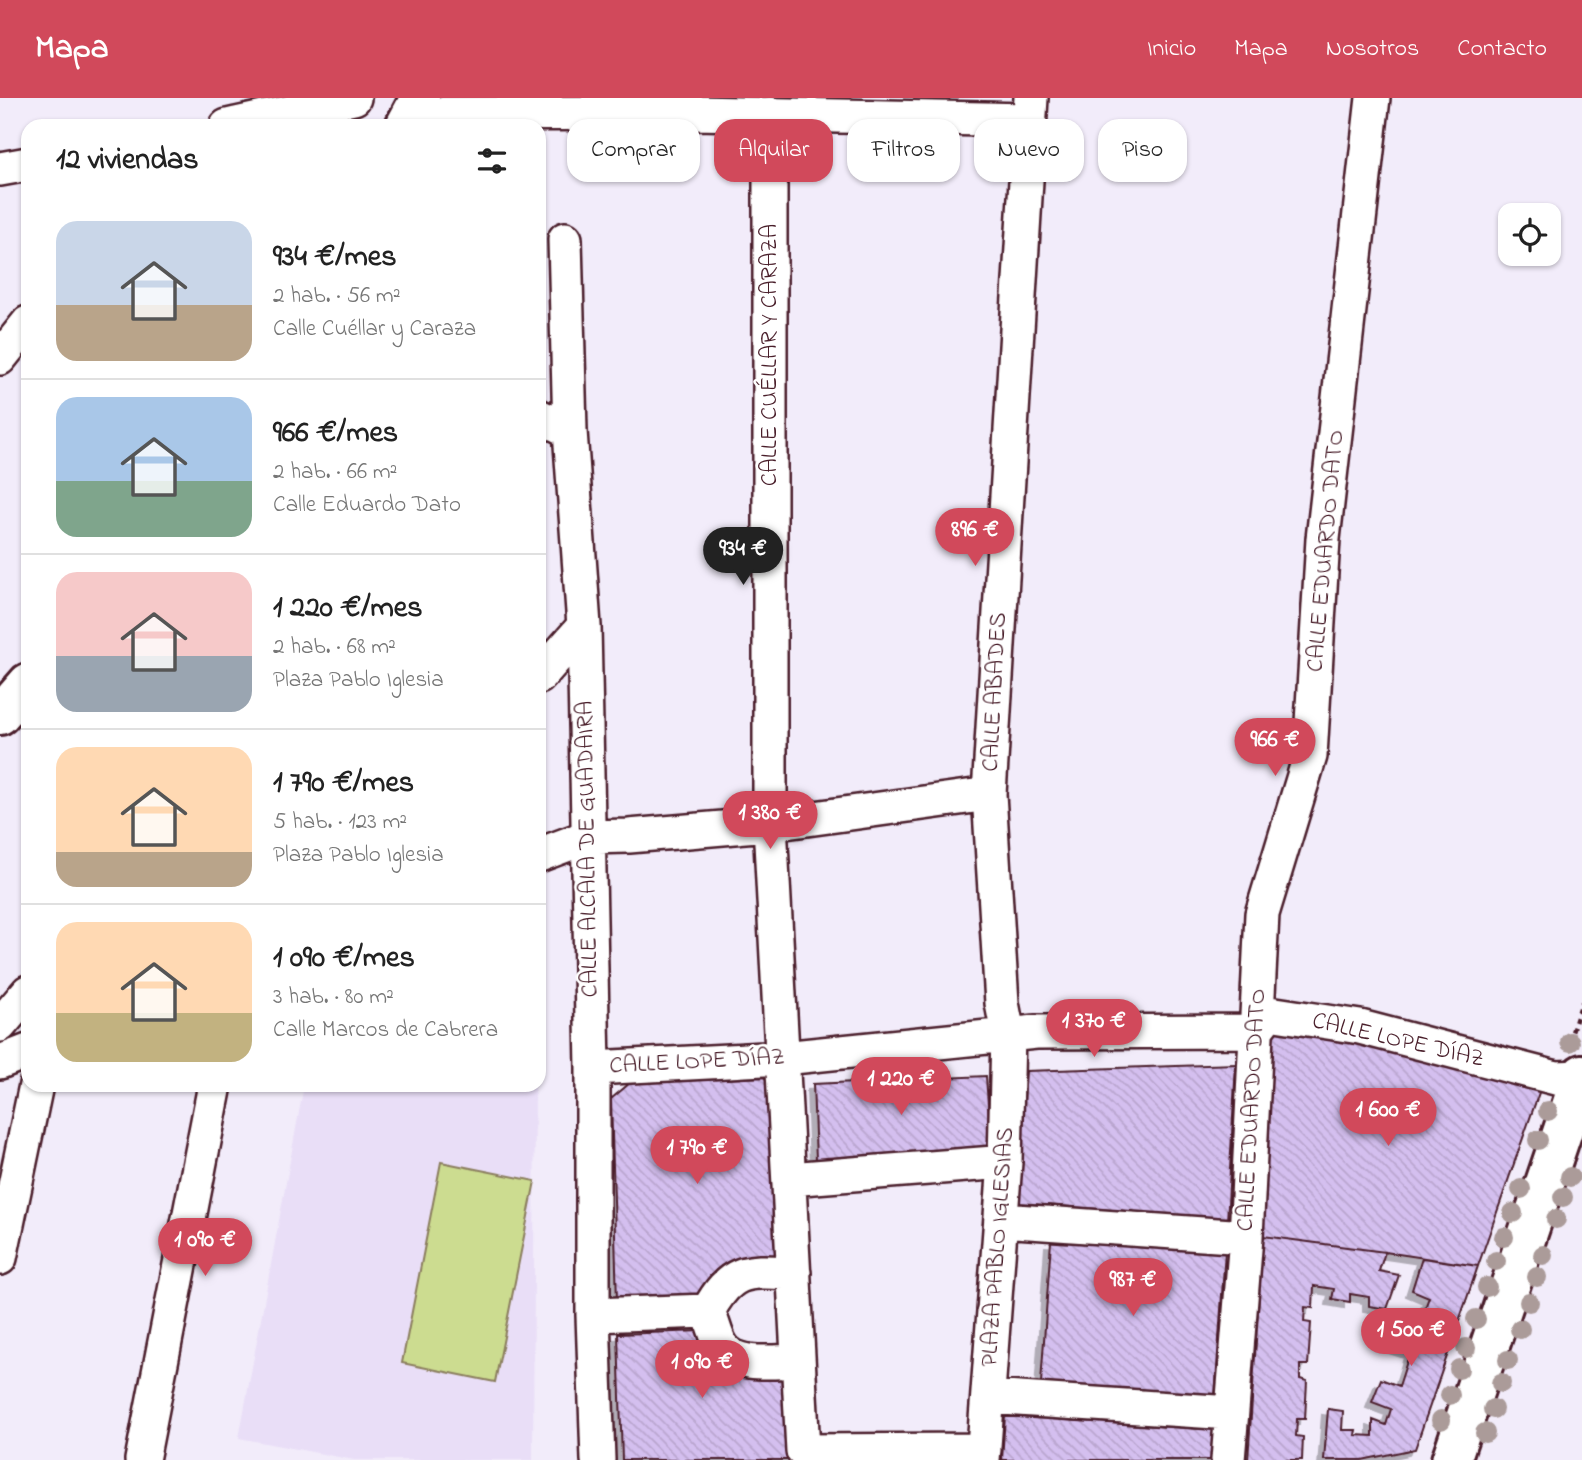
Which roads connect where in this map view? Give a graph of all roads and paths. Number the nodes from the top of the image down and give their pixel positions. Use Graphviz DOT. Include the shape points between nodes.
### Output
graph roads {
  1 [pos="354,98"];
  2 [pos="1373,98"];
  3 [pos="1030,109"];
  4 [pos="412,113"];
  5 [pos="770,114"];
  6 [pos="259,119"];
  7 [pos="21,165"];
  8 [pos="0,169"];
  9 [pos="565,239"];
  10 [pos="21,332"];
  11 [pos="0,358"];
  12 [pos="546,419"];
  13 [pos="570,431"];
  14 [pos="584,626"];
  15 [pos="546,669"];
  16 [pos="21,691"];
  17 [pos="0,715"];
  18 [pos="989,794"];
  19 [pos="770,824"];
  20 [pos="587,837"];
  21 [pos="546,852"];
  22 [pos="21,1000"];
  23 [pos="0,1025"];
  24 [pos="1255,1031"];
  25 [pos="1008,1034"];
  26 [pos="21,1054"];
  27 [pos="783,1058"];
  28 [pos="0,1062"];
  29 [pos="593,1069"];
  30 [pos="1582,1076"];
  31 [pos="35,1092"];
  32 [pos="214,1092"];
  33 [pos="1005,1162"];
  34 [pos="789,1179"];
  35 [pos="1001,1220"];
  36 [pos="1246,1237"];
  37 [pos="0,1258"];
  38 [pos="794,1273"];
  39 [pos="708,1311"];
  40 [pos="593,1315"];
  41 [pos="798,1361"];
  42 [pos="988,1397"];
  43 [pos="1231,1413"];
  44 [pos="983,1455"];
  45 [pos="142,1460"];
  46 [pos="598,1460"];
  47 [pos="1228,1460"];
  48 [pos="1451,1460"];
  1 -- 6 [label="street"];
  2 -- 24 [label="street, CALLE EDUARDO DATO" via="1323,539 1310,756 1262,914"];
  3 -- 5 [label="street"];
  3 -- 18 [label="street, CALLE ABADES"];
  4 -- 5 [label="street"];
  5 -- 19 [label="street, CALLE CUÉLLAR Y CARAZA"];
  7 -- 8 [label="street"];
  9 -- 13 [label="street, CALLE ALCALA DE GUADAIRA"];
  10 -- 11 [label="street"];
  12 -- 13 [label="street"];
  13 -- 14 [label="street, CALLE ALCALA DE GUADAIRA"];
  14 -- 15 [label="street"];
  14 -- 20 [label="street, CALLE ALCALA DE GUADAIRA"];
  16 -- 17 [label="street"];
  18 -- 19 [label="street"];
  18 -- 25 [label="street, CALLE ABADES" via="1002,1003"];
  19 -- 20 [label="street"];
  19 -- 27 [label="street, CALLE CUÉLLAR Y CARAZA"];
  20 -- 21 [label="street"];
  20 -- 29 [label="street, CALLE ALCALA DE GUADAIRA"];
  22 -- 23 [label="street"];
  24 -- 25 [label="street, CALLE LOPE DÍAZ"];
  24 -- 30 [label="street, CALLE LOPE DÍAZ" via="1269,1013 1360,1027 1556,1079"];
  24 -- 36 [label="street, CALLE EDUARDO DATO"];
  25 -- 27 [label="street, CALLE LOPE DÍAZ"];
  25 -- 33 [label="street, PLAZA PABLO IGLESIAS"];
  26 -- 28 [label="street"];
  27 -- 29 [label="street, CALLE LOPE DÍAZ"];
  27 -- 34 [label="street, CALLE CUÉLLAR Y CARAZA"];
  29 -- 40 [label="street, CALLE ALCALA DE GUADAIRA"];
  30 -- 48 [label="street"];
  31 -- 37 [label="street"];
  32 -- 45 [label="street"];
  33 -- 34 [label="street"];
  33 -- 35 [label="street, PLAZA PABLO IGLESIAS"];
  34 -- 38 [label="street, CALLE CUÉLLAR Y CARAZA"];
  35 -- 36 [label="street"];
  35 -- 42 [label="street, PLAZA PABLO IGLESIAS"];
  36 -- 43 [label="street, CALLE EDUARDO DATO"];
  38 -- 39 [label="street" via="738,1274 717,1294"];
  38 -- 41 [label="street"];
  39 -- 40 [label="street"];
  39 -- 41 [label="street" via="723,1348 736,1357"];
  40 -- 46 [label="street, CALLE ALCALA DE GUADAIRA"];
  41 -- 44 [label="street" via="803,1451"];
  42 -- 43 [label="street"];
  42 -- 44 [label="street, PLAZA PABLO IGLESIAS"];
  43 -- 47 [label="street, CALLE EDUARDO DATO"];
}
